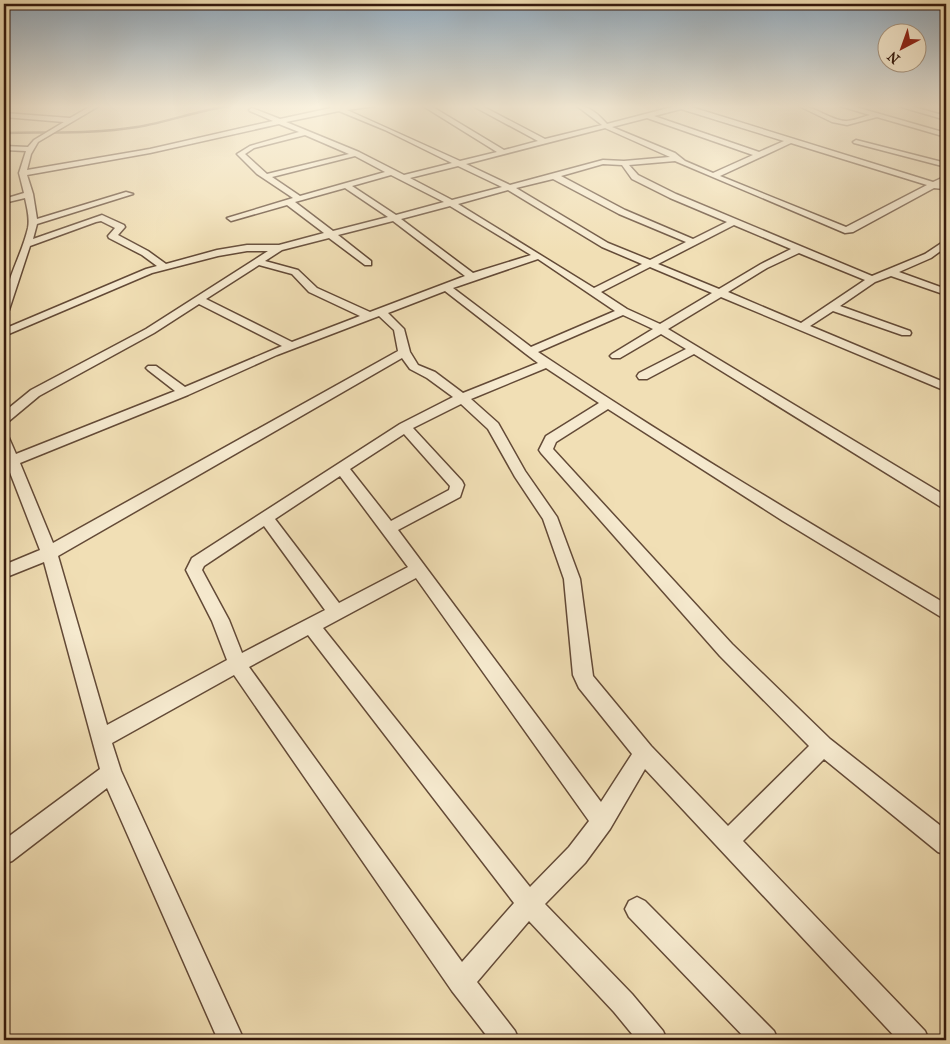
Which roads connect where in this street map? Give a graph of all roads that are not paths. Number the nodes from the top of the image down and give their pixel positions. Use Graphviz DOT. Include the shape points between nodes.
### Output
graph roads {
  1 [pos="27,155"];
  2 [pos="128,155"];
  3 [pos="242,155"];
  4 [pos="353,155"];
  5 [pos="357,155"];
  6 [pos="438,155"];
  7 [pos="491,155"];
  8 [pos="671,155"];
  9 [pos="758,155"];
  10 [pos="834,155"];
  11 [pos="906,155"];
  12 [pos="677,159"];
  13 [pos="456,163"];
  14 [pos="624,163"];
  15 [pos="946,165"];
  16 [pos="23,172"];
  17 [pos="392,172"];
  18 [pos="267,176"];
  19 [pos="554,176"];
  20 [pos="713,176"];
  21 [pos="402,178"];
  22 [pos="946,178"];
  23 [pos="346,186"];
  24 [pos="934,186"];
  25 [pos="508,187"];
  26 [pos="946,189"];
  27 [pos="29,194"];
  28 [pos="129,194"];
  29 [pos="300,198"];
  30 [pos="4,201"];
  31 [pos="289,202"];
  32 [pos="450,203"];
  33 [pos="394,217"];
  34 [pos="232,218"];
  35 [pos="735,221"];
  36 [pos="32,224"];
  37 [pos="330,234"];
  38 [pos="693,242"];
  39 [pos="946,243"];
  40 [pos="28,244"];
  41 [pos="279,248"];
  42 [pos="799,249"];
  43 [pos="538,256"];
  44 [pos="260,262"];
  45 [pos="368,263"];
  46 [pos="649,263"];
  47 [pos="164,267"];
  48 [pos="890,272"];
  49 [pos="472,277"];
  50 [pos="872,280"];
  51 [pos="448,288"];
  52 [pos="594,292"];
  53 [pos="946,292"];
  54 [pos="719,293"];
  55 [pos="198,299"];
  56 [pos="833,306"];
  57 [pos="4,310"];
  58 [pos="623,311"];
  59 [pos="376,314"];
  60 [pos="802,327"];
  61 [pos="661,329"];
  62 [pos="4,333"];
  63 [pos="906,333"];
  64 [pos="291,346"];
  65 [pos="695,349"];
  66 [pos="404,352"];
  67 [pos="530,352"];
  68 [pos="616,356"];
  69 [pos="547,363"];
  70 [pos="152,368"];
  71 [pos="643,376"];
  72 [pos="946,387"];
  73 [pos="184,392"];
  74 [pos="462,398"];
  75 [pos="608,403"];
  76 [pos="4,418"];
  77 [pos="405,427"];
  78 [pos="6,447"];
  79 [pos="342,468"];
  80 [pos="945,499"];
  81 [pos="267,519"];
  82 [pos="388,528"];
  83 [pos="49,553"];
  84 [pos="419,569"];
  85 [pos="4,572"];
  86 [pos="336,613"];
  87 [pos="946,613"];
  88 [pos="312,627"];
  89 [pos="237,664"];
  90 [pos="101,739"];
  91 [pos="822,746"];
  92 [pos="644,753"];
  93 [pos="111,773"];
  94 [pos="602,821"];
  95 [pos="728,841"];
  96 [pos="946,844"];
  97 [pos="4,853"];
  98 [pos="529,904"];
  99 [pos="637,909"];
  100 [pos="461,982"];
  101 [pos="231,1040"];
  102 [pos="506,1040"];
  103 [pos="654,1040"];
  104 [pos="765,1040"];
  105 [pos="916,1040"];
  1 -- 16 [label="street"];
  2 -- 16 [label="street"];
  3 -- 18 [label="street"];
  4 -- 18 [label="street"];
  5 -- 17 [label="street"];
  6 -- 13 [label="street"];
  7 -- 13 [label="street"];
  8 -- 12 [label="street"];
  9 -- 20 [label="street"];
  10 -- 24 [label="street"];
  11 -- 15 [label="street"];
  12 -- 14 [label="street"];
  12 -- 20 [label="street"];
  13 -- 21 [label="street"];
  13 -- 25 [label="street"];
  14 -- 19 [label="street" via="603,162"];
  14 -- 35 [label="street" via="635,177"];
  16 -- 27 [label="street"];
  17 -- 21 [label="street"];
  17 -- 23 [label="street"];
  18 -- 29 [label="street"];
  19 -- 25 [label="street"];
  19 -- 38 [label="street" via="622,212"];
  20 -- 24 [label="street" via="845,230"];
  21 -- 32 [label="street"];
  22 -- 24 [label="street"];
  23 -- 29 [label="street"];
  23 -- 33 [label="street"];
  24 -- 26 [label="street"];
  25 -- 32 [label="street"];
  25 -- 46 [label="street" via="605,245"];
  27 -- 30 [label="street"];
  27 -- 36 [label="street"];
  28 -- 36 [label="street"];
  29 -- 31 [label="street"];
  31 -- 34 [label="street"];
  31 -- 37 [label="street"];
  32 -- 33 [label="street"];
  32 -- 43 [label="street"];
  33 -- 37 [label="street"];
  33 -- 49 [label="street"];
  35 -- 38 [label="street"];
  35 -- 42 [label="street"];
  36 -- 40 [label="street"];
  37 -- 41 [label="street"];
  37 -- 45 [label="street"];
  38 -- 46 [label="street"];
  39 -- 48 [label="street" via="928,256"];
  40 -- 47 [label="street" via="102,218 121,227 112,236"];
  40 -- 57 [label="street"];
  41 -- 44 [label="street"];
  41 -- 47 [label="street" via="231,250"];
  42 -- 50 [label="street"];
  42 -- 54 [label="street"];
  43 -- 49 [label="street"];
  43 -- 52 [label="street"];
  44 -- 55 [label="street"];
  44 -- 59 [label="street" via="294,272 313,290"];
  46 -- 52 [label="street"];
  46 -- 54 [label="street"];
  47 -- 62 [label="street"];
  48 -- 50 [label="street"];
  48 -- 53 [label="street"];
  49 -- 51 [label="street"];
  50 -- 56 [label="street"];
  51 -- 59 [label="street"];
  51 -- 67 [label="street"];
  52 -- 58 [label="street"];
  54 -- 60 [label="street"];
  54 -- 61 [label="street"];
  55 -- 64 [label="street"];
  55 -- 76 [label="street" via="120,348 34,393"];
  56 -- 60 [label="street"];
  56 -- 63 [label="street"];
  58 -- 61 [label="street"];
  58 -- 67 [label="street"];
  59 -- 64 [label="street"];
  59 -- 66 [label="street" via="399,330"];
  60 -- 72 [label="street"];
  61 -- 65 [label="street"];
  61 -- 68 [label="street"];
  64 -- 73 [label="street"];
  65 -- 71 [label="street"];
  65 -- 80 [label="street"];
  66 -- 74 [label="street" via="414,367 431,375"];
  66 -- 83 [label="street"];
  67 -- 69 [label="street"];
  69 -- 74 [label="street"];
  69 -- 75 [label="street"];
  70 -- 73 [label="street"];
  73 -- 78 [label="street"];
  74 -- 77 [label="street"];
  74 -- 92 [label="street" via="493,426 520,474 550,517 572,579 582,675"];
  75 -- 87 [label="street"];
  75 -- 91 [label="street" via="551,439 546,450 726,650"];
  77 -- 79 [label="street"];
  77 -- 82 [label="street" via="457,485 457,490 455,494"];
  78 -- 83 [label="street"];
  79 -- 81 [label="street"];
  79 -- 82 [label="street"];
  81 -- 86 [label="street"];
  81 -- 89 [label="street" via="198,562 194,570 220,620"];
  82 -- 84 [label="street"];
  83 -- 85 [label="street"];
  83 -- 90 [label="street"];
  84 -- 86 [label="street"];
  84 -- 94 [label="street"];
  86 -- 88 [label="street"];
  88 -- 89 [label="street"];
  88 -- 98 [label="street"];
  89 -- 90 [label="street"];
  89 -- 100 [label="street"];
  90 -- 93 [label="street"];
  91 -- 95 [label="street"];
  91 -- 96 [label="street"];
  92 -- 94 [label="street"];
  92 -- 95 [label="street"];
  93 -- 97 [label="street"];
  93 -- 101 [label="street"];
  94 -- 98 [label="street" via="577,855"];
  95 -- 105 [label="street"];
  98 -- 100 [label="street"];
  98 -- 103 [label="street"];
  99 -- 104 [label="street"];
  100 -- 102 [label="street"];
}
